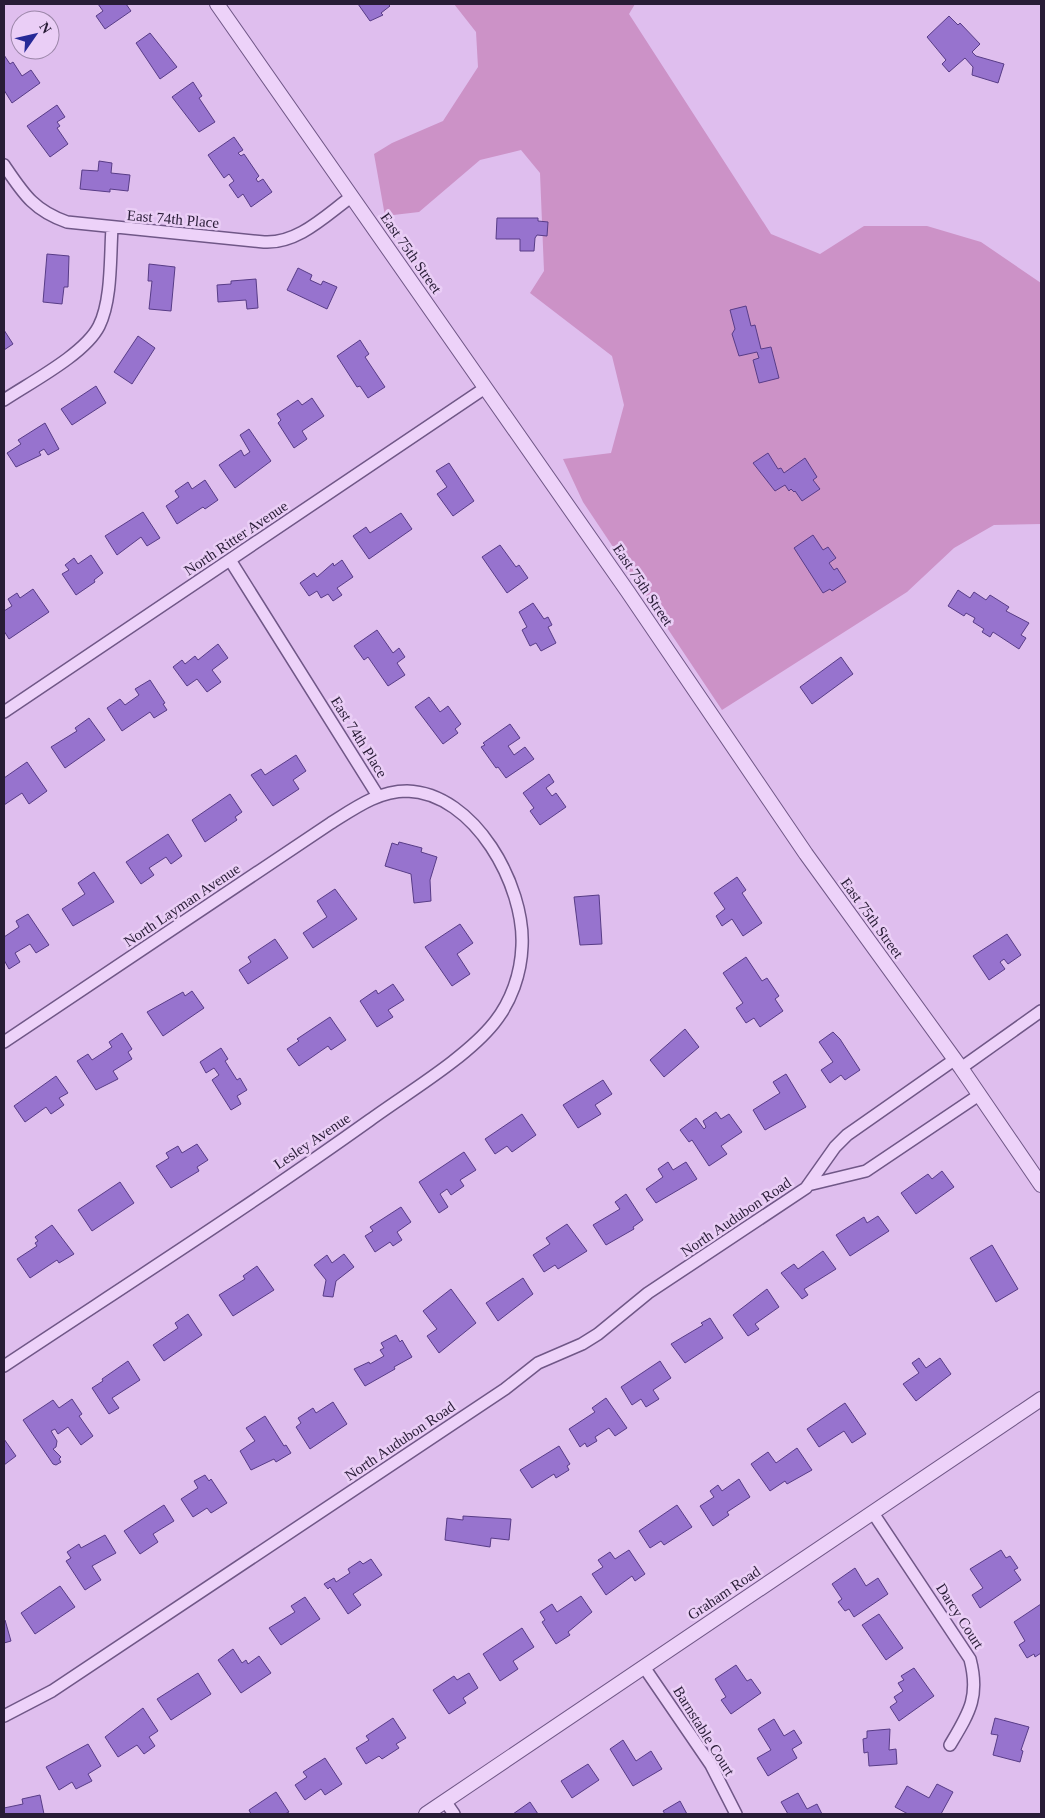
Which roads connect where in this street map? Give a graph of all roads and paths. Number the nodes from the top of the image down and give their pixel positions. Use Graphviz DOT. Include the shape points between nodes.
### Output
graph roads {
  1 [pos="217,4"];
  2 [pos="4,165"];
  3 [pos="351,197"];
  4 [pos="112,228"];
  5 [pos="485,388"];
  6 [pos="4,400"];
  7 [pos="230,560"];
  8 [pos="4,712"];
  9 [pos="378,796"];
  10 [pos="503,868"];
  11 [pos="1041,1011"];
  12 [pos="4,1042"];
  13 [pos="958,1064"];
  14 [pos="979,1094"];
  15 [pos="1041,1184"];
  16 [pos="808,1185"];
  17 [pos="4,1366"];
  18 [pos="1041,1399"];
  19 [pos="873,1513"];
  20 [pos="644,1666"];
  21 [pos="4,1716"];
  22 [pos="950,1745"];
  23 [pos="445,1801"];
  24 [pos="426,1814"];
  25 [pos="454,1814"];
  26 [pos="736,1814"];
  1 -- 3 [label="street, East 75th Street"];
  2 -- 4 [label="street, East 74th Place" via="25,196 41,210 73,224"];
  3 -- 4 [label="street, East 74th Place" via="299,234 276,242"];
  3 -- 5 [label="street, East 75th Street"];
  4 -- 6 [label="street" via="105,306 96,332 76,352"];
  5 -- 7 [label="street, North Ritter Avenue"];
  5 -- 13 [label="street, East 75th Street" via="630,594 806,854"];
  7 -- 8 [label="street, North Ritter Avenue"];
  7 -- 9 [label="street, East 74th Place"];
  9 -- 10 [label="street, East 74th Place" via="406,791 453,806 477,829"];
  9 -- 12 [label="street, North Layman Avenue" via="331,823"];
  10 -- 17 [label="street, Lesley Avenue" via="520,912 520,966 503,1010 482,1036 332,1147"];
  11 -- 13 [label="street, North Audubon Road"];
  13 -- 14 [label="street, East 75th Street"];
  13 -- 16 [label="street, North Audubon Road" via="844,1137"];
  14 -- 15 [label="street, East 75th Street"];
  14 -- 16 [label="street, North Audubon Road" via="866,1171"];
  16 -- 21 [label="street, North Audubon Road" via="648,1293 593,1337 538,1363 505,1389 52,1691"];
  18 -- 19 [label="street, Graham Road"];
  19 -- 20 [label="street, Graham Road"];
  19 -- 22 [label="street, Darcy Court" via="970,1659 975,1681 971,1707"];
  20 -- 23 [label="street, Graham Road"];
  20 -- 26 [label="street, Barnstable Court" via="711,1765"];
  23 -- 24 [label="street, Graham Road"];
  23 -- 25 [label="street"];
}
